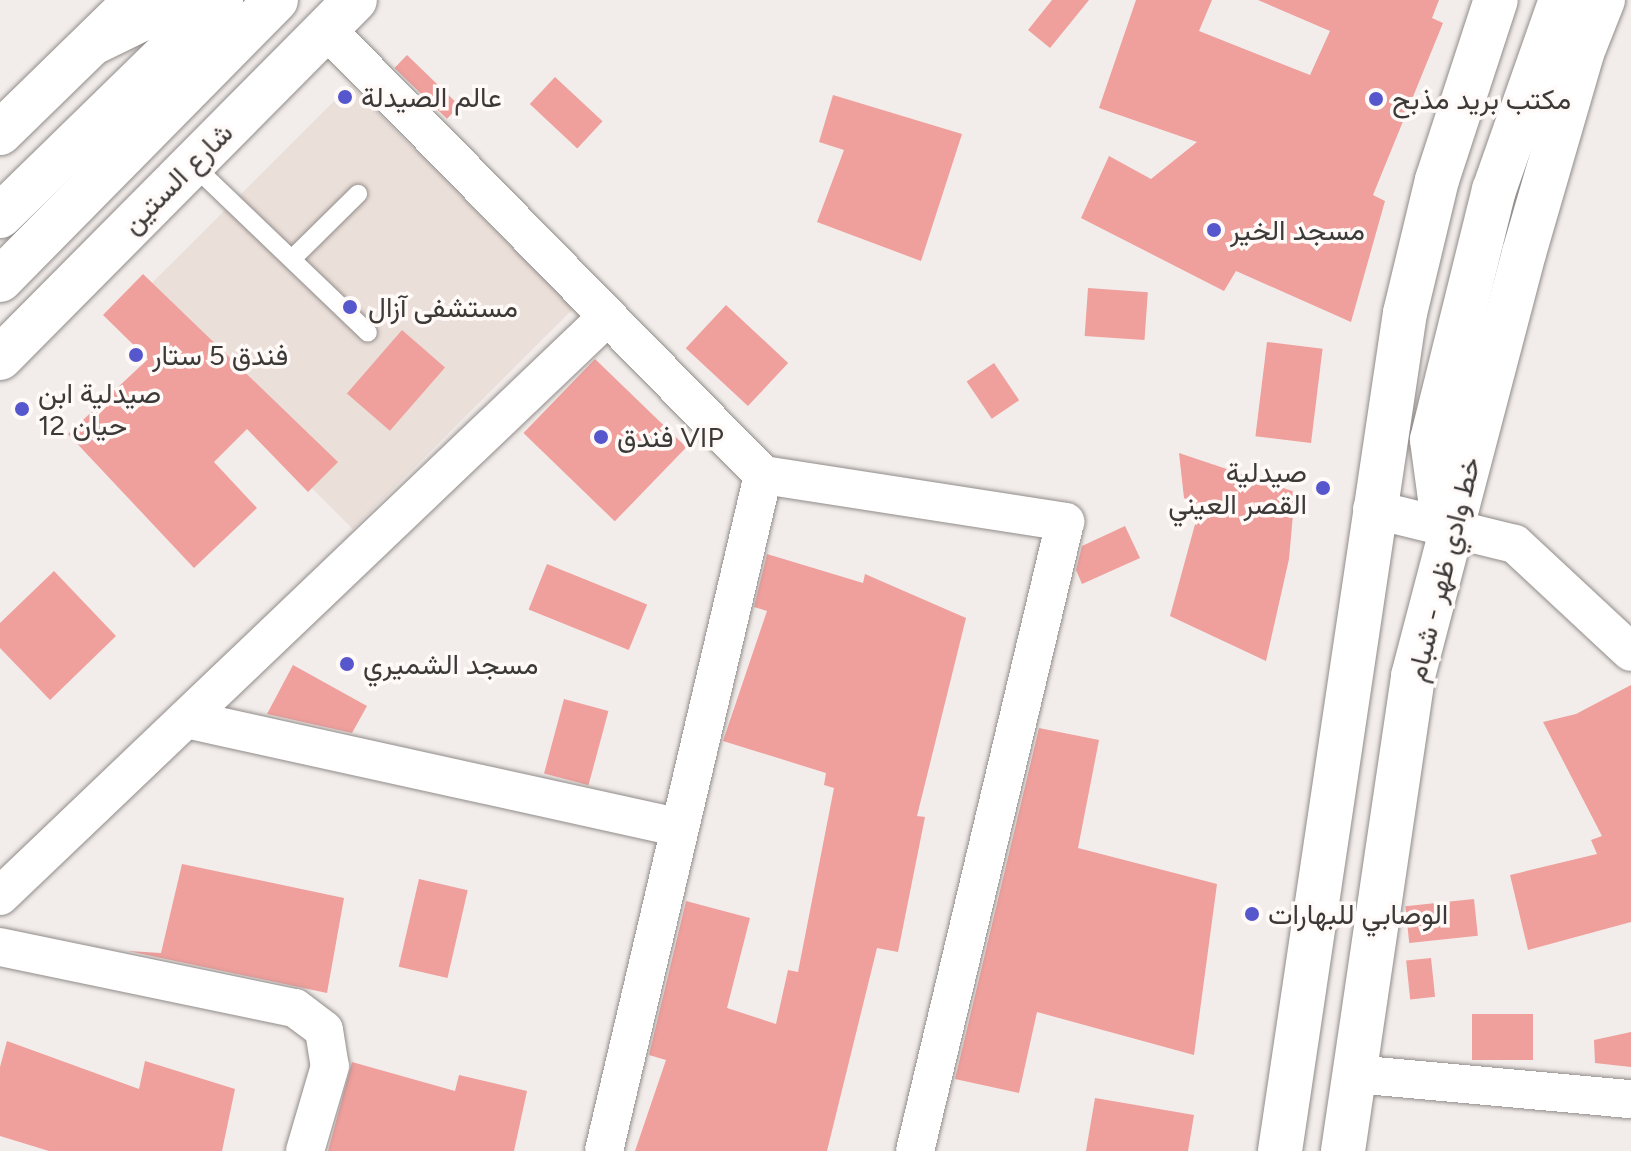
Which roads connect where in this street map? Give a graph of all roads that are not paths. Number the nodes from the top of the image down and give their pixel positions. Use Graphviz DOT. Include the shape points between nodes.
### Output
graph roads {
  1 [pos="136,0"];
  2 [pos="181,0"];
  3 [pos="221,0"];
  4 [pos="276,0"];
  5 [pos="1496,0"];
  6 [pos="1530,0"];
  7 [pos="1561,0"];
  8 [pos="1603,0"];
  9 [pos="341,15"];
  10 [pos="93,43"];
  11 [pos="0,133"];
  12 [pos="191,163"];
  13 [pos="358,194"];
  14 [pos="0,216"];
  15 [pos="292,259"];
  16 [pos="0,280"];
  17 [pos="608,316"];
  18 [pos="368,333"];
  19 [pos="0,358"];
  20 [pos="763,475"];
  21 [pos="1372,509"];
  22 [pos="1452,530"];
  23 [pos="1625,637"];
  24 [pos="186,719"];
  25 [pos="677,827"];
  26 [pos="0,896"];
  27 [pos="0,947"];
  28 [pos="1354,1074"];
  29 [pos="1631,1099"];
  30 [pos="305,1151"];
  31 [pos="604,1151"];
  32 [pos="915,1151"];
  33 [pos="1280,1151"];
  34 [pos="1343,1151"];
  1 -- 10 [label="main road"];
  2 -- 10 [label="main road"];
  3 -- 14 [label="main road"];
  4 -- 16 [label="main road, شارع الستين"];
  5 -- 21 [label="main road" via="1437,180 1405,313"];
  6 -- 21 [label="main road" via="1468,156 1432,291 1404,447"];
  7 -- 22 [label="main road" via="1494,190 1432,440 1440,499"];
  8 -- 22 [label="main road, خط وادي ظهر - شبام" via="1524,253"];
  9 -- 12 [label="main road, شارع الستين"];
  9 -- 17 [label="street"];
  10 -- 11 [label="main road"];
  12 -- 15 [label="lane"];
  12 -- 19 [label="main road, شارع الستين"];
  13 -- 15 [label="lane"];
  15 -- 18 [label="lane"];
  17 -- 20 [label="street"];
  17 -- 24 [label="street"];
  20 -- 25 [label="street"];
  20 -- 32 [label="street" via="1065,522"];
  21 -- 22 [label="street"];
  21 -- 33 [label="main road"];
  22 -- 23 [label="street" via="1515,544"];
  22 -- 28 [label="main road, خط وادي ظهر - شبام" via="1413,676"];
  24 -- 25 [label="street"];
  24 -- 26 [label="street"];
  25 -- 31 [label="street"];
  27 -- 30 [label="street" via="295,1008 324,1030 330,1066"];
  28 -- 29 [label="street"];
  28 -- 34 [label="main road, خط وادي ظهر - شبام"];
}
